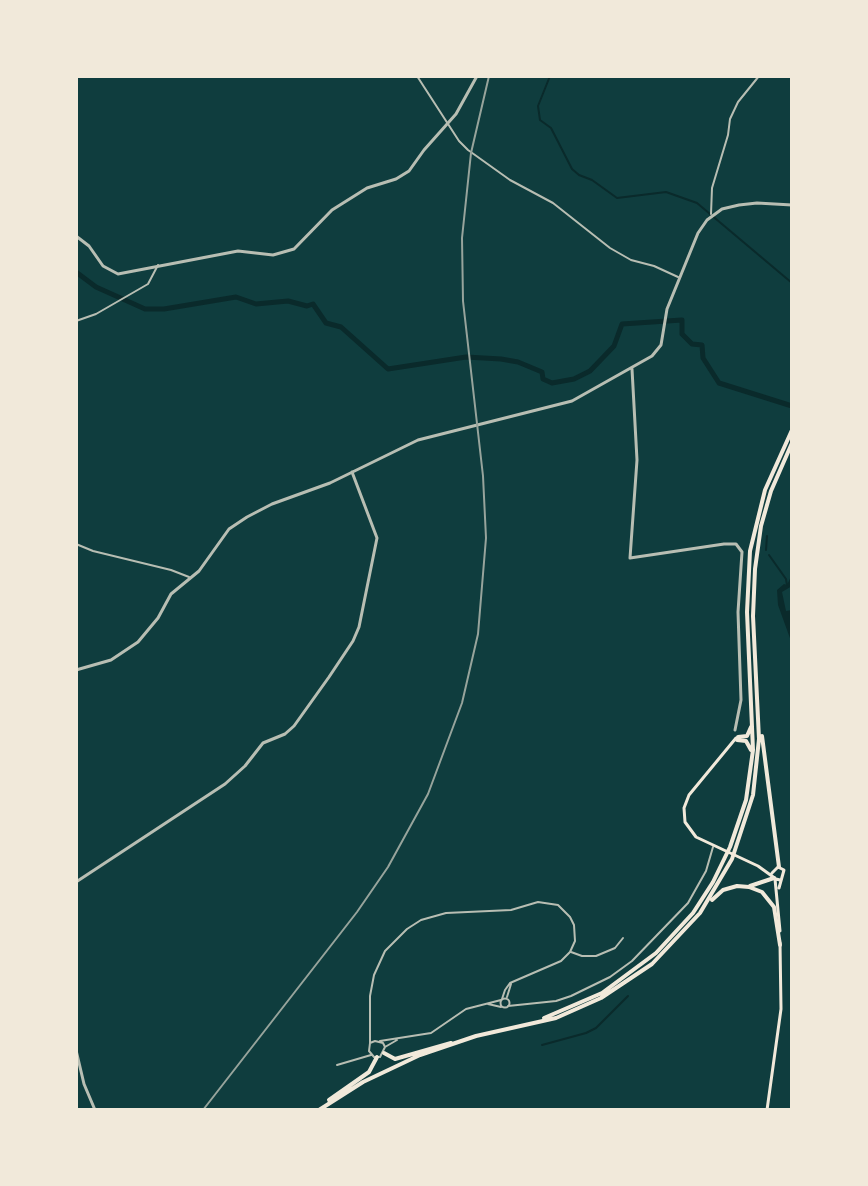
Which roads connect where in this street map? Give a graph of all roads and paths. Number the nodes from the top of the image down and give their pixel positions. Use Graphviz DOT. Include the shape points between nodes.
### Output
graph roads {
  1 [pos="417,76"];
  2 [pos="477,76"];
  3 [pos="759,76"];
  4 [pos="449,124"];
  5 [pos="792,205"];
  6 [pos="711,216"];
  7 [pos="76,236"];
  8 [pos="158,265"];
  9 [pos="679,278"];
  10 [pos="76,321"];
  11 [pos="632,369"];
  12 [pos="792,430"];
  13 [pos="792,443"];
  14 [pos="352,472"];
  15 [pos="76,544"];
  16 [pos="189,577"];
  17 [pos="76,670"];
  18 [pos="759,710"];
  19 [pos="753,720"];
  20 [pos="735,730"];
  21 [pos="735,740"];
  22 [pos="752,765"];
  23 [pos="714,846"];
  24 [pos="733,848"];
  25 [pos="729,858"];
  26 [pos="758,866"];
  27 [pos="777,868"];
  28 [pos="775,878"];
  29 [pos="76,882"];
  30 [pos="749,887"];
  31 [pos="688,928"];
  32 [pos="623,938"];
  33 [pos="780,945"];
  34 [pos="570,952"];
  35 [pos="511,983"];
  36 [pos="502,1000"];
  37 [pos="508,1000"];
  38 [pos="487,1004"];
  39 [pos="521,1004"];
  40 [pos="508,1006"];
  41 [pos="502,1007"];
  42 [pos="531,1023"];
  43 [pos="370,1025"];
  44 [pos="402,1039"];
  45 [pos="379,1041"];
  46 [pos="370,1043"];
  47 [pos="453,1043"];
  48 [pos="368,1048"];
  49 [pos="76,1050"];
  50 [pos="385,1050"];
  51 [pos="374,1056"];
  52 [pos="358,1057"];
  53 [pos="337,1065"];
  54 [pos="95,1110"];
  55 [pos="319,1110"];
  56 [pos="767,1110"];
  1 -- 4 [label="street"];
  2 -- 4 [label="street"];
  3 -- 6 [label="street" via="730,118 712,188"];
  4 -- 8 [label="street" via="409,171 332,210 294,249 273,255 238,251"];
  4 -- 9 [label="street" via="468,150 553,203 610,248"];
  5 -- 6 [label="street" via="750,204"];
  6 -- 9 [label="street"];
  7 -- 8 [label="street" via="112,273"];
  8 -- 10 [label="street" via="148,284"];
  9 -- 11 [label="street" via="661,345"];
  11 -- 14 [label="street" via="572,401 418,440"];
  11 -- 20 [label="street" via="637,460 630,558 724,544 736,544 742,552 741,700"];
  12 -- 19 [label="highway" via="765,490 750,551 747,612"];
  13 -- 18 [label="highway" via="771,491 755,569"];
  14 -- 16 [label="street" via="236,523"];
  14 -- 29 [label="street" via="377,538 359,627 345,653 285,734 263,743 225,784"];
  15 -- 16 [label="street"];
  16 -- 17 [label="street" via="138,642 111,660"];
  18 -- 24 [label="highway" via="756,777 749,812"];
  18 -- 27 [label="highway"];
  19 -- 21 [label="highway" via="749,734"];
  19 -- 22 [label="highway"];
  20 -- 21 [label="street"];
  21 -- 22 [label="highway" via="750,745"];
  21 -- 23 [label="main road" via="689,795 684,811 691,833"];
  22 -- 24 [label="highway"];
  23 -- 26 [label="main road"];
  23 -- 39 [label="street" via="688,903 632,961 581,993"];
  24 -- 25 [label="highway"];
  25 -- 31 [label="highway" via="717,888"];
  25 -- 42 [label="highway" via="693,913 650,959 602,993"];
  26 -- 27 [label="main road"];
  26 -- 28 [label="main road"];
  27 -- 28 [label="main road"];
  27 -- 28 [label="main road" via="785,872"];
  28 -- 30 [label="highway"];
  28 -- 33 [label="main road"];
  30 -- 31 [label="highway" via="719,893"];
  30 -- 33 [label="highway" via="762,892 774,907"];
  31 -- 42 [label="highway" via="645,970 601,998"];
  32 -- 34 [label="street" via="596,956"];
  33 -- 56 [label="main road" via="781,1009"];
  34 -- 35 [label="street"];
  34 -- 43 [label="street" via="574,925 565,910 550,902 434,916 402,933 381,958 370,993"];
  35 -- 36 [label="street"];
  35 -- 37 [label="street"];
  36 -- 37 [label="street"];
  36 -- 38 [label="street"];
  36 -- 41 [label="street"];
  37 -- 39 [label="street"];
  37 -- 40 [label="street"];
  38 -- 41 [label="street"];
  38 -- 44 [label="street" via="466,1009 431,1033"];
  39 -- 40 [label="street"];
  40 -- 41 [label="street"];
  42 -- 47 [label="highway"];
  43 -- 45 [label="street"];
  43 -- 46 [label="street"];
  44 -- 45 [label="street"];
  44 -- 50 [label="street"];
  45 -- 46 [label="street"];
  45 -- 50 [label="street"];
  46 -- 48 [label="street"];
  47 -- 50 [label="highway" via="395,1059"];
  47 -- 55 [label="highway" via="376,1075"];
  48 -- 51 [label="street"];
  48 -- 52 [label="street"];
  49 -- 54 [label="street"];
  50 -- 51 [label="street"];
  51 -- 52 [label="street"];
  51 -- 55 [label="highway" via="369,1072"];
  52 -- 53 [label="street"];
}
